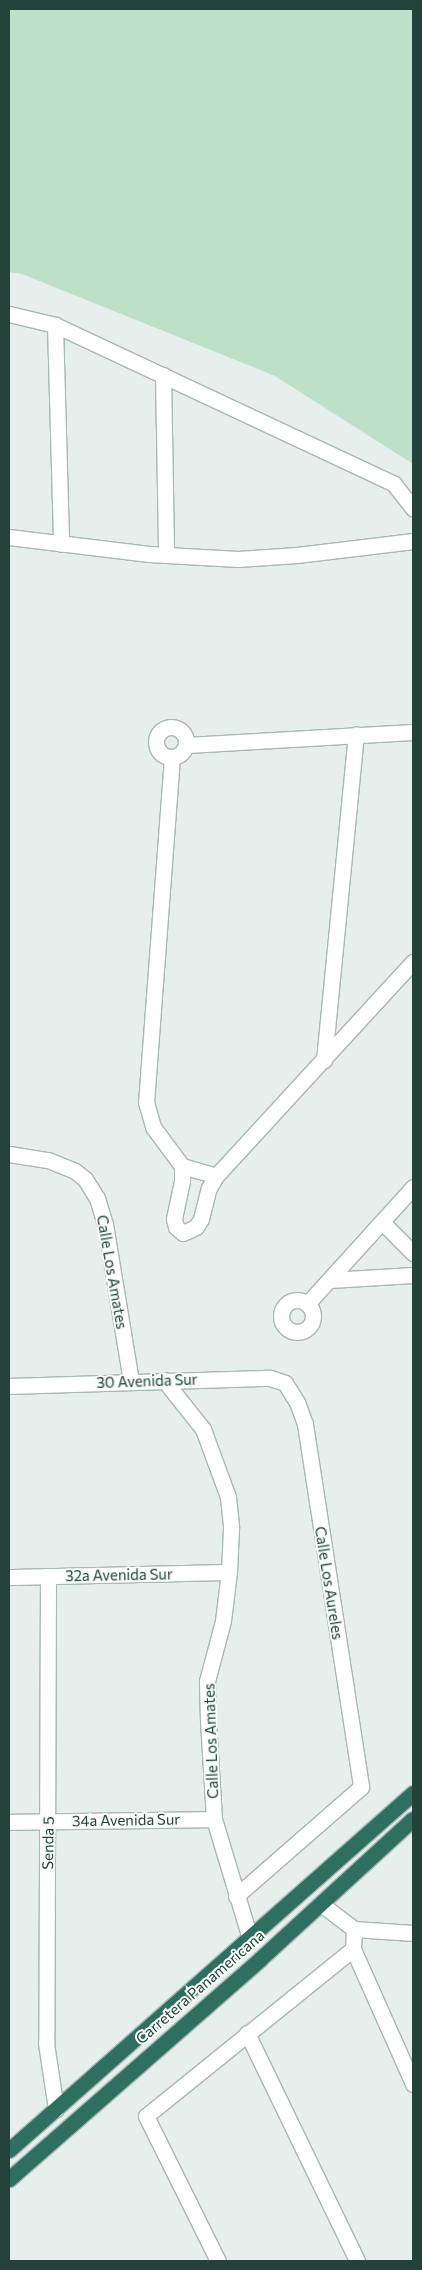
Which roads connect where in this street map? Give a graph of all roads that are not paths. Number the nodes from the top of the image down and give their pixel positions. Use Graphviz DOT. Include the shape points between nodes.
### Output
graph roads {
  1 [pos="9,314"];
  2 [pos="56,325"];
  3 [pos="163,375"];
  4 [pos="413,508"];
  5 [pos="9,537"];
  6 [pos="413,541"];
  7 [pos="60,544"];
  8 [pos="166,556"];
  9 [pos="413,732"];
  10 [pos="356,735"];
  11 [pos="186,745"];
  12 [pos="172,757"];
  13 [pos="413,962"];
  14 [pos="324,1060"];
  15 [pos="9,1154"];
  16 [pos="182,1166"];
  17 [pos="216,1176"];
  18 [pos="413,1187"];
  19 [pos="382,1222"];
  20 [pos="413,1253"];
  21 [pos="413,1275"];
  22 [pos="330,1280"];
  23 [pos="307,1304"];
  24 [pos="164,1380"];
  25 [pos="131,1381"];
  26 [pos="285,1383"];
  27 [pos="9,1386"];
  28 [pos="229,1572"];
  29 [pos="48,1576"];
  30 [pos="9,1577"];
  31 [pos="413,1793"];
  32 [pos="214,1818"];
  33 [pos="413,1819"];
  34 [pos="48,1821"];
  35 [pos="9,1822"];
  36 [pos="236,1896"];
  37 [pos="321,1904"];
  38 [pos="354,1929"];
  39 [pos="413,1933"];
  40 [pos="250,1938"];
  41 [pos="353,1949"];
  42 [pos="247,2033"];
  43 [pos="413,2084"];
  44 [pos="56,2109"];
  45 [pos="9,2150"];
  46 [pos="9,2179"];
  47 [pos="218,2261"];
  48 [pos="357,2261"];
  1 -- 2 [label="street"];
  2 -- 3 [label="street"];
  2 -- 7 [label="street"];
  3 -- 4 [label="street" via="394,484"];
  3 -- 8 [label="street"];
  5 -- 7 [label="street"];
  6 -- 8 [label="street" via="271,557"];
  7 -- 8 [label="street"];
  9 -- 10 [label="street"];
  10 -- 11 [label="street"];
  10 -- 14 [label="street"];
  11 -- 12 [label="street" via="181,754"];
  11 -- 12 [label="street" via="185,734 177,728 168,727 159,732 156,741 158,751"];
  12 -- 16 [label="street" via="146,1102 153,1127"];
  13 -- 14 [label="street"];
  14 -- 17 [label="street"];
  15 -- 25 [label="street, Calle Los Amates" via="48,1160 75,1171 97,1198 105,1224"];
  16 -- 17 [label="street"];
  16 -- 17 [label="street" via="174,1219 176,1227 183,1233 196,1227"];
  18 -- 19 [label="street"];
  19 -- 20 [label="street"];
  19 -- 22 [label="street"];
  21 -- 22 [label="street"];
  22 -- 23 [label="street"];
  24 -- 25 [label="street, 30 Avenida Sur"];
  24 -- 26 [label="street, 30 Avenida Sur" via="270,1378"];
  24 -- 28 [label="street, Calle Los Amates" via="198,1420 224,1481 231,1528"];
  25 -- 27 [label="street, 30 Avenida Sur"];
  26 -- 36 [label="street, Calle Los Aureles" via="305,1424 361,1787"];
  28 -- 29 [label="street, 32a Avenida Sur"];
  28 -- 32 [label="street, Calle Los Amates" via="223,1621 207,1681"];
  29 -- 30 [label="street, 32a Avenida Sur"];
  29 -- 34 [label="street, Senda 5"];
  31 -- 40 [label="highway, Carretera Panamericana"];
  32 -- 34 [label="street, 34a Avenida Sur"];
  32 -- 36 [label="street, Calle Los Amates"];
  33 -- 37 [label="highway, Carretera Panamericana"];
  34 -- 35 [label="street, 34a Avenida Sur"];
  34 -- 44 [label="street, Senda 5" via="46,2043"];
  36 -- 40 [label="street, Calle Los Amates"];
  37 -- 38 [label="street"];
  37 -- 46 [label="highway, Carretera Panamericana"];
  38 -- 39 [label="street"];
  38 -- 41 [label="street"];
  40 -- 44 [label="highway, Carretera Panamericana"];
  41 -- 42 [label="street"];
  41 -- 43 [label="street"];
  42 -- 47 [label="street" via="146,2116"];
  42 -- 48 [label="street"];
  44 -- 45 [label="highway, Carretera Panamericana"];
}
